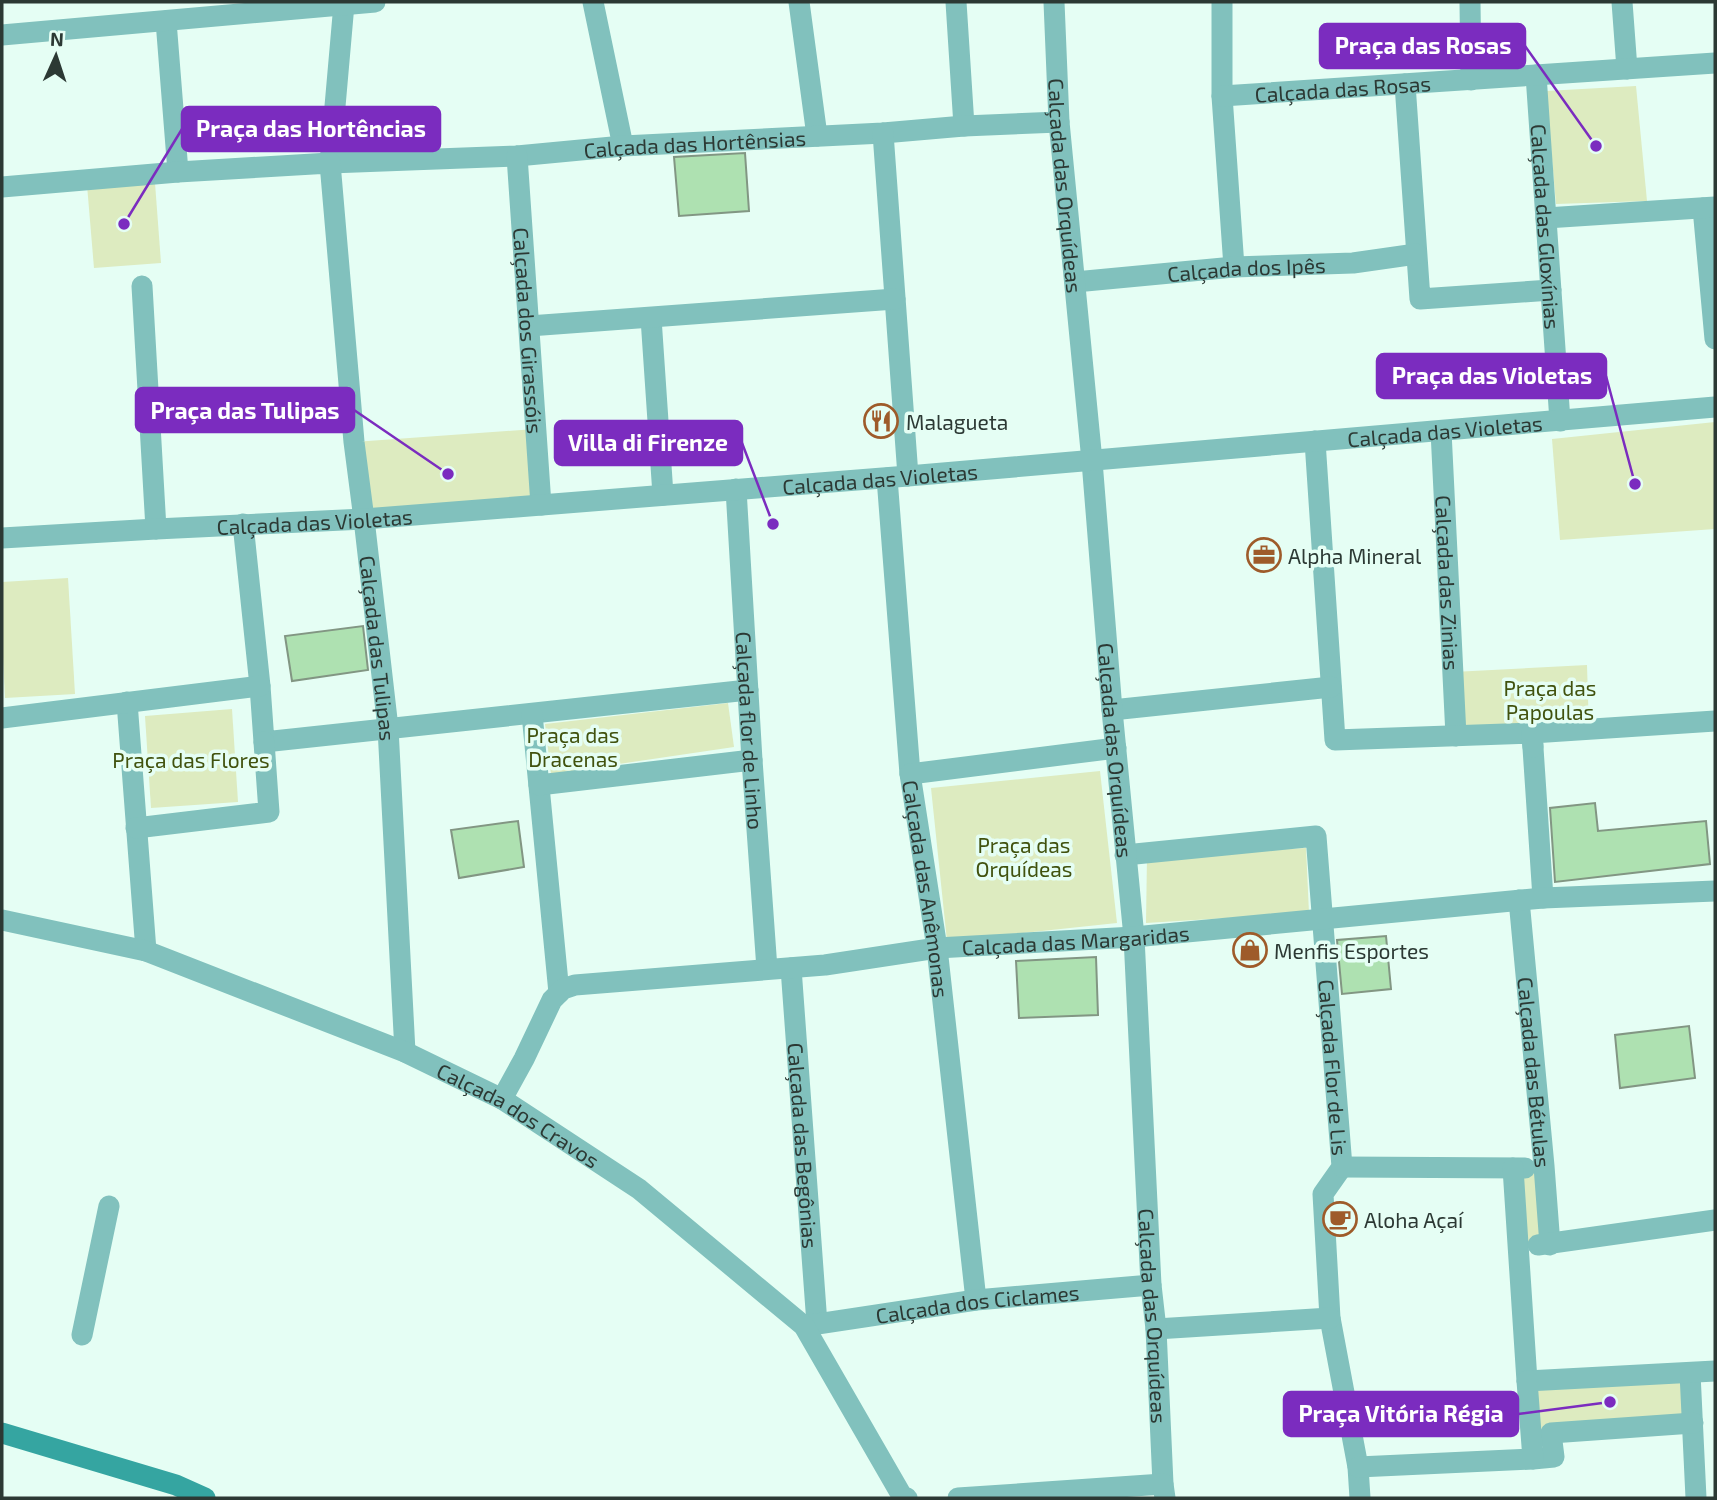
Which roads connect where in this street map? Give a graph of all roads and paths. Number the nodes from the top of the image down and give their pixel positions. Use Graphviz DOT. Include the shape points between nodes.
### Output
graph roads {
  1 [pos="374,2"];
  2 [pos="593,2"];
  3 [pos="799,2"];
  4 [pos="956,2"];
  5 [pos="1054,2"];
  6 [pos="1222,2"];
  7 [pos="1470,2"];
  8 [pos="1622,2"];
  9 [pos="344,4"];
  10 [pos="166,21"];
  11 [pos="2,35"];
  12 [pos="1715,63"];
  13 [pos="1627,69"];
  14 [pos="1536,75"];
  15 [pos="1471,80"];
  16 [pos="1405,84"];
  17 [pos="1222,96"];
  18 [pos="1059,122"];
  19 [pos="964,126"];
  20 [pos="883,133"];
  21 [pos="817,136"];
  22 [pos="623,146"];
  23 [pos="517,156"];
  24 [pos="330,163"];
  25 [pos="178,172"];
  26 [pos="2,187"];
  27 [pos="1709,208"];
  28 [pos="1546,218"];
  29 [pos="1416,254"];
  30 [pos="1234,267"];
  31 [pos="1075,282"];
  32 [pos="142,286"];
  33 [pos="1551,290"];
  34 [pos="895,299"];
  35 [pos="650,318"];
  36 [pos="528,326"];
  37 [pos="1715,339"];
  38 [pos="1715,408"];
  39 [pos="1560,421"];
  40 [pos="1441,431"];
  41 [pos="1315,441"];
  42 [pos="1092,461"];
  43 [pos="897,477"];
  44 [pos="736,489"];
  45 [pos="663,495"];
  46 [pos="541,505"];
  47 [pos="364,519"];
  48 [pos="243,524"];
  49 [pos="156,528"];
  50 [pos="2,538"];
  51 [pos="260,687"];
  52 [pos="1331,687"];
  53 [pos="748,690"];
  54 [pos="127,702"];
  55 [pos="1112,710"];
  56 [pos="532,714"];
  57 [pos="2,718"];
  58 [pos="1715,721"];
  59 [pos="388,728"];
  60 [pos="1532,733"];
  61 [pos="1456,736"];
  62 [pos="264,742"];
  63 [pos="1115,748"];
  64 [pos="752,760"];
  65 [pos="911,774"];
  66 [pos="539,785"];
  67 [pos="136,828"];
  68 [pos="1125,855"];
  69 [pos="1715,891"];
  70 [pos="1543,898"];
  71 [pos="1519,900"];
  72 [pos="1322,919"];
  73 [pos="2,920"];
  74 [pos="1134,937"];
  75 [pos="937,948"];
  76 [pos="146,951"];
  77 [pos="791,968"];
  78 [pos="767,969"];
  79 [pos="559,993"];
  80 [pos="405,1052"];
  81 [pos="502,1099"];
  82 [pos="1342,1167"];
  83 [pos="1544,1167"];
  84 [pos="1513,1168"];
  85 [pos="109,1206"];
  86 [pos="1715,1220"];
  87 [pos="1550,1245"];
  88 [pos="1518,1247"];
  89 [pos="1151,1284"];
  90 [pos="976,1300"];
  91 [pos="1330,1318"];
  92 [pos="810,1325"];
  93 [pos="1156,1329"];
  94 [pos="82,1335"];
  95 [pos="1715,1371"];
  96 [pos="1690,1373"];
  97 [pos="1527,1381"];
  98 [pos="1693,1423"];
  99 [pos="2,1433"];
  100 [pos="1533,1458"];
  101 [pos="1358,1467"];
  102 [pos="1164,1491"];
  103 [pos="903,1497"];
  104 [pos="205,1498"];
  105 [pos="958,1498"];
  106 [pos="1360,1498"];
  107 [pos="1696,1498"];
  1 -- 9 [label="street"];
  2 -- 22 [label="street"];
  3 -- 21 [label="street"];
  4 -- 19 [label="street"];
  5 -- 18 [label="street, Calçada das Orquídeas"];
  6 -- 17 [label="street"];
  7 -- 15 [label="street"];
  8 -- 13 [label="street"];
  9 -- 10 [label="street"];
  9 -- 24 [label="street, Calçada das Tulipas"];
  10 -- 11 [label="street"];
  10 -- 25 [label="street"];
  12 -- 13 [label="street, Calçada das Rosas"];
  13 -- 14 [label="street, Calçada das Rosas"];
  14 -- 15 [label="street, Calçada das Rosas"];
  14 -- 28 [label="street, Calçada das Gloxínias"];
  15 -- 16 [label="street, Calçada das Rosas"];
  16 -- 17 [label="street, Calçada das Rosas"];
  16 -- 29 [label="street"];
  17 -- 30 [label="street"];
  18 -- 19 [label="street, Calçada das Hortênsias"];
  18 -- 31 [label="street, Calçada das Orquídeas"];
  19 -- 20 [label="street, Calçada das Hortênsias"];
  20 -- 21 [label="street, Calçada das Hortênsias"];
  20 -- 34 [label="street, Calçada das Anêmonas"];
  21 -- 22 [label="street, Calçada das Hortênsias"];
  22 -- 23 [label="street, Calçada das Hortênsias"];
  23 -- 24 [label="street, Calçada das Hortênsias"];
  23 -- 36 [label="street, Calçada dos Girassóis"];
  24 -- 25 [label="street, Calçada das Hortênsias"];
  24 -- 47 [label="street, Calçada das Tulipas"];
  25 -- 26 [label="street, Calçada das Hortênsias"];
  27 -- 28 [label="street"];
  27 -- 37 [label="street"];
  28 -- 33 [label="street, Calçada das Gloxínias"];
  29 -- 30 [label="street, Calçada dos Ipês" via="1353,263"];
  29 -- 33 [label="street" via="1420,299"];
  30 -- 31 [label="street, Calçada dos Ipês"];
  31 -- 42 [label="street, Calçada das Orquídeas"];
  32 -- 49 [label="street"];
  33 -- 39 [label="street, Calçada das Gloxínias"];
  34 -- 35 [label="street"];
  34 -- 43 [label="street, Calçada das Anêmonas"];
  35 -- 36 [label="street"];
  35 -- 45 [label="street"];
  36 -- 46 [label="street, Calçada dos Girassóis"];
  38 -- 39 [label="street, Calçada das Violetas"];
  39 -- 40 [label="street, Calçada das Violetas"];
  40 -- 41 [label="street, Calçada das Violetas"];
  40 -- 61 [label="street, Calçada das Zinias"];
  41 -- 42 [label="street, Calçada das Violetas"];
  41 -- 52 [label="street"];
  42 -- 43 [label="street, Calçada das Violetas"];
  42 -- 55 [label="street, Calçada das Orquídeas"];
  43 -- 44 [label="street, Calçada das Violetas"];
  43 -- 65 [label="street, Calçada das Anêmonas"];
  44 -- 45 [label="street, Calçada das Violetas"];
  44 -- 53 [label="street, Calçada flor de Linho"];
  45 -- 46 [label="street, Calçada das Violetas"];
  46 -- 47 [label="street, Calçada das Violetas"];
  47 -- 48 [label="street, Calçada das Violetas"];
  47 -- 59 [label="street, Calçada das Tulipas"];
  48 -- 49 [label="street, Calçada das Violetas"];
  48 -- 51 [label="street"];
  49 -- 50 [label="street, Calçada das Violetas"];
  51 -- 54 [label="street"];
  51 -- 62 [label="street"];
  52 -- 55 [label="street"];
  52 -- 61 [label="street" via="1335,740"];
  53 -- 56 [label="street"];
  53 -- 64 [label="street, Calçada flor de Linho"];
  54 -- 57 [label="street"];
  54 -- 67 [label="street"];
  55 -- 63 [label="street, Calçada das Orquídeas"];
  56 -- 59 [label="street"];
  56 -- 66 [label="street"];
  58 -- 60 [label="street"];
  59 -- 62 [label="street"];
  59 -- 80 [label="street, Calçada das Tulipas"];
  60 -- 61 [label="street"];
  60 -- 70 [label="street"];
  62 -- 67 [label="street" via="270,812"];
  63 -- 65 [label="street"];
  63 -- 68 [label="street, Calçada das Orquídeas"];
  64 -- 66 [label="street"];
  64 -- 78 [label="street, Calçada flor de Linho"];
  65 -- 75 [label="street, Calçada das Anêmonas"];
  66 -- 79 [label="street"];
  67 -- 76 [label="street"];
  68 -- 72 [label="street, Calçada Flor de Lis" via="1317,836"];
  68 -- 74 [label="street, Calçada das Orquídeas"];
  69 -- 70 [label="street, Calçada das Margaridas"];
  70 -- 71 [label="street, Calçada das Margaridas"];
  71 -- 72 [label="street, Calçada das Margaridas"];
  71 -- 83 [label="street, Calçada das Bétulas"];
  72 -- 74 [label="street, Calçada das Margaridas"];
  72 -- 82 [label="street, Calçada Flor de Lis"];
  73 -- 76 [label="street, Calçada dos Cravos"];
  74 -- 75 [label="street, Calçada das Margaridas"];
  74 -- 89 [label="street, Calçada das Orquídeas"];
  75 -- 77 [label="street, Calçada das Margaridas"];
  75 -- 90 [label="street, Calçada das Anêmonas"];
  76 -- 80 [label="street, Calçada dos Cravos"];
  77 -- 78 [label="street, Calçada das Margaridas"];
  77 -- 92 [label="street, Calçada das Begônias"];
  78 -- 79 [label="street, Calçada das Margaridas" via="583,984"];
  79 -- 81 [label="street"];
  80 -- 81 [label="street, Calçada dos Cravos"];
  81 -- 92 [label="street, Calçada dos Cravos" via="639,1189"];
  82 -- 84 [label="street"];
  82 -- 91 [label="street, Calçada Flor de Lis" via="1323,1194"];
  83 -- 84 [label="street"];
  83 -- 87 [label="street, Calçada das Bétulas"];
  84 -- 88 [label="street, Calçada das Bétulas"];
  85 -- 94 [label="street"];
  86 -- 87 [label="street"];
  87 -- 88 [label="street"];
  88 -- 97 [label="street, Calçada das Bétulas"];
  89 -- 90 [label="street, Calçada dos Ciclames"];
  89 -- 93 [label="street, Calçada das Orquídeas"];
  90 -- 92 [label="street, Calçada dos Ciclames"];
  91 -- 93 [label="street"];
  91 -- 101 [label="street, Calçada Flor de Lis"];
  92 -- 103 [label="street, Calçada dos Cravos"];
  93 -- 102 [label="street, Calçada das Orquídeas"];
  95 -- 96 [label="street"];
  96 -- 97 [label="street"];
  96 -- 98 [label="street"];
  97 -- 100 [label="street, Calçada das Bétulas"];
  98 -- 100 [label="street" via="1551,1433 1554,1457"];
  98 -- 107 [label="street"];
  99 -- 104 [label="main road" via="176,1485"];
  100 -- 101 [label="street"];
  101 -- 106 [label="street, Calçada Flor de Lis"];
  102 -- 105 [label="street"];
}
